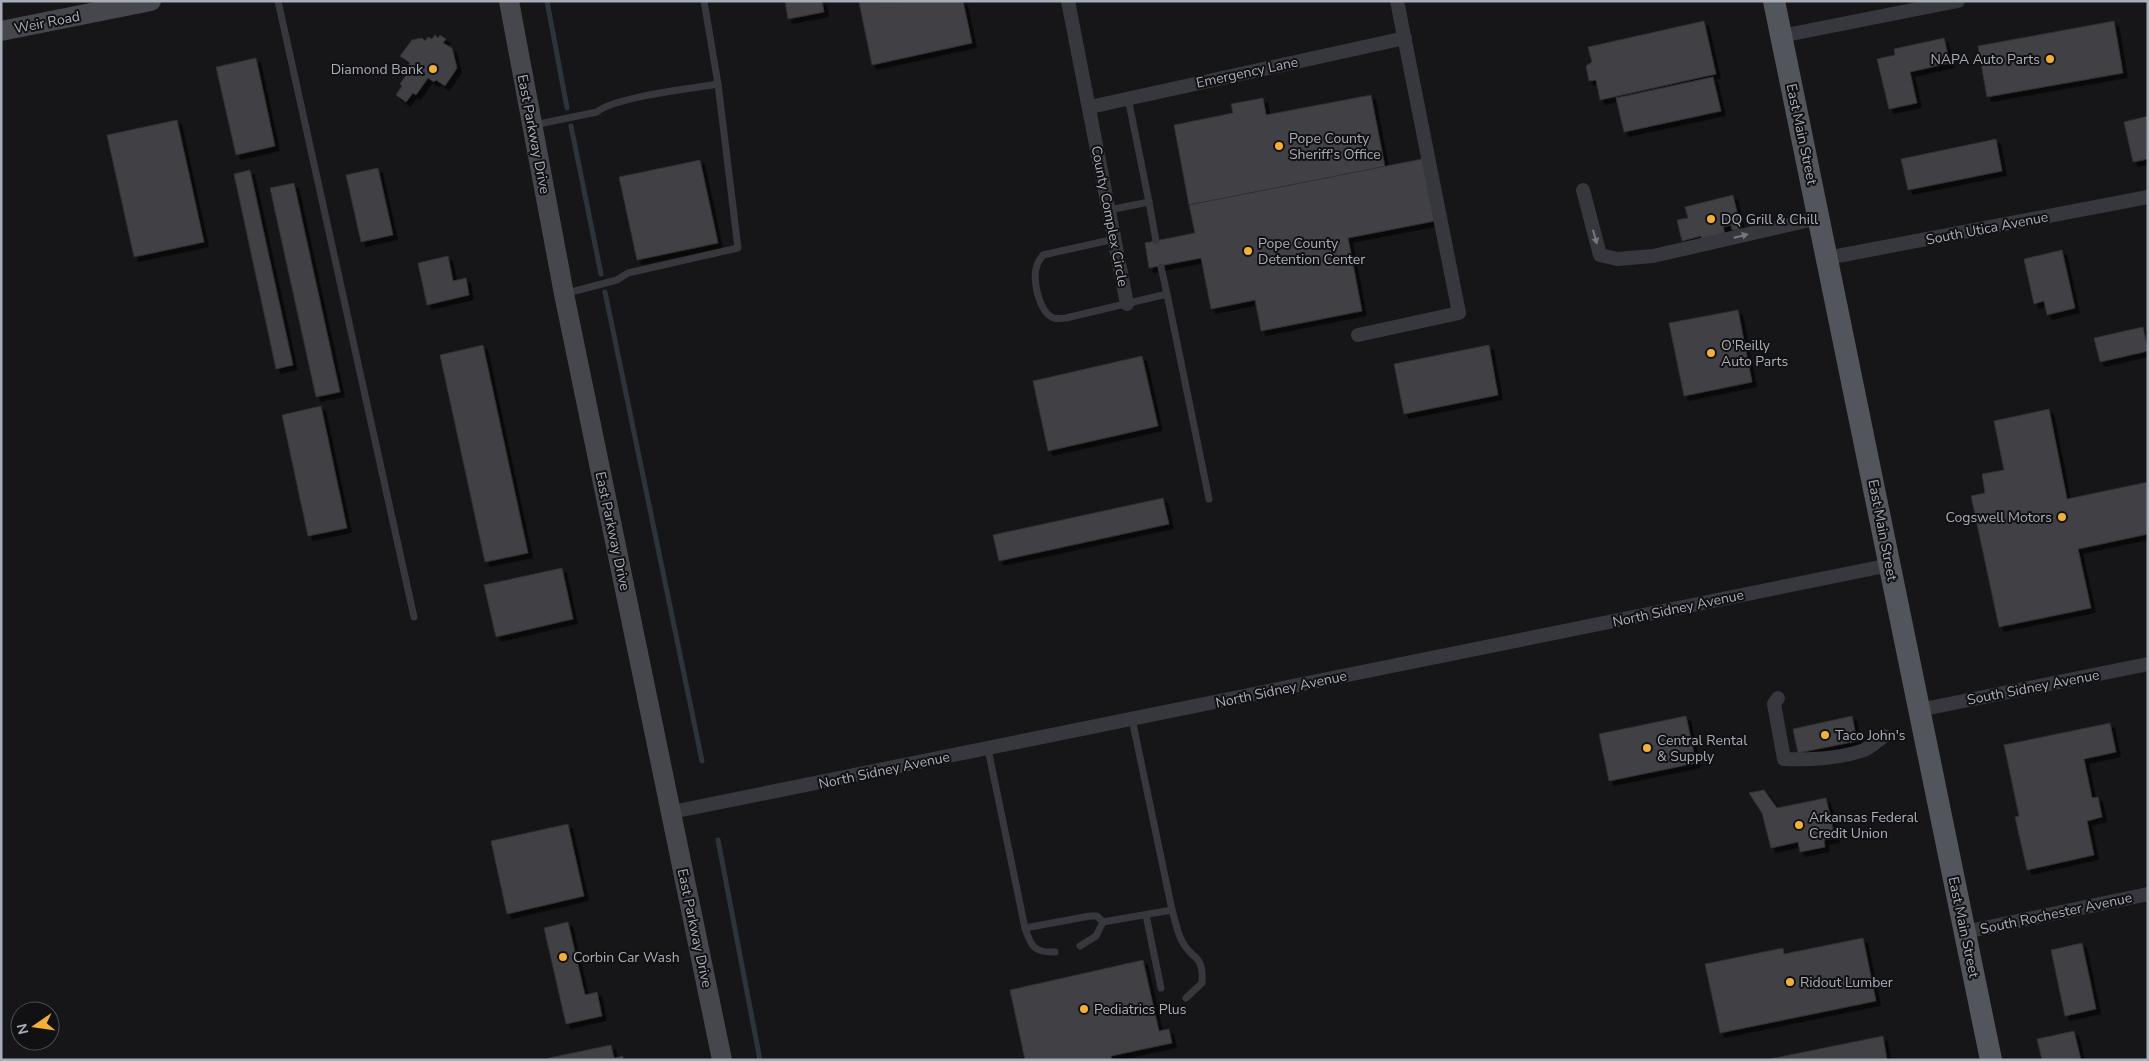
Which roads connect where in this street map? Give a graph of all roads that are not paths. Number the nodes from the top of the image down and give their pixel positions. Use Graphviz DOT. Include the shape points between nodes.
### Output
graph roads {
  1 [pos="151,1"];
  2 [pos="278,1"];
  3 [pos="509,1"];
  4 [pos="704,1"];
  5 [pos="1068,1"];
  6 [pos="1397,1"];
  7 [pos="1774,1"];
  8 [pos="1958,1"];
  9 [pos="1,31"];
  10 [pos="1782,36"];
  11 [pos="1405,38"];
  12 [pos="718,84"];
  13 [pos="1128,98"];
  14 [pos="1090,107"];
  15 [pos="532,125"];
  16 [pos="1583,190"];
  17 [pos="2148,197"];
  18 [pos="1149,202"];
  19 [pos="1109,210"];
  20 [pos="1819,218"];
  21 [pos="1115,239"];
  22 [pos="1156,241"];
  23 [pos="1827,258"];
  24 [pos="1161,267"];
  25 [pos="564,294"];
  26 [pos="1167,294"];
  27 [pos="1127,304"];
  28 [pos="1358,335"];
  29 [pos="1209,499"];
  30 [pos="1890,564"];
  31 [pos="414,617"];
  32 [pos="2148,664"];
  33 [pos="1778,698"];
  34 [pos="1919,710"];
  35 [pos="1132,719"];
  36 [pos="1884,736"];
  37 [pos="988,749"];
  38 [pos="672,812"];
  39 [pos="2148,894"];
  40 [pos="1172,910"];
  41 [pos="1146,915"];
  42 [pos="1103,922"];
  43 [pos="1025,928"];
  44 [pos="1965,932"];
  45 [pos="1080,946"];
  46 [pos="1055,952"];
  47 [pos="1161,988"];
  48 [pos="1186,998"];
  49 [pos="722,1060"];
  50 [pos="1991,1060"];
  1 -- 9 [label="main road, Weir Road"];
  2 -- 31 [label="lane"];
  3 -- 15 [label="main road, East Parkway Drive"];
  4 -- 12 [label="lane"];
  5 -- 14 [label="street, County Complex Circle"];
  6 -- 11 [label="street"];
  7 -- 10 [label="main road, East Main Street"];
  8 -- 10 [label="street"];
  10 -- 20 [label="main road, East Main Street"];
  11 -- 13 [label="street, Emergency Lane"];
  11 -- 28 [label="street" via="1459,313"];
  12 -- 15 [label="lane" via="663,92 620,102 597,112"];
  12 -- 25 [label="lane" via="738,248 628,274"];
  13 -- 14 [label="street, Emergency Lane"];
  13 -- 18 [label="lane"];
  14 -- 19 [label="street, County Complex Circle"];
  15 -- 25 [label="main road, East Parkway Drive"];
  16 -- 20 [label="street, one-way" via="1600,255 1617,259 1653,256"];
  17 -- 23 [label="street, South Utica Avenue"];
  18 -- 19 [label="lane"];
  18 -- 22 [label="lane"];
  19 -- 21 [label="street, County Complex Circle"];
  20 -- 23 [label="main road, East Main Street"];
  21 -- 27 [label="street, County Complex Circle"];
  21 -- 27 [label="lane" via="1043,255 1035,275 1040,305 1055,318 1066,318"];
  23 -- 30 [label="main road, East Main Street"];
  24 -- 26 [label="lane"];
  25 -- 38 [label="main road, East Parkway Drive"];
  26 -- 27 [label="lane, County Complex Circle"];
  26 -- 29 [label="lane"];
  30 -- 34 [label="main road, East Main Street"];
  30 -- 35 [label="street, North Sidney Avenue"];
  32 -- 34 [label="street, South Sidney Avenue"];
  33 -- 36 [label="street" via="1774,704 1784,759 1828,758 1865,750"];
  34 -- 44 [label="main road, East Main Street"];
  35 -- 37 [label="street, North Sidney Avenue"];
  35 -- 40 [label="lane"];
  37 -- 38 [label="street, North Sidney Avenue"];
  37 -- 43 [label="lane"];
  38 -- 49 [label="main road, East Parkway Drive"];
  39 -- 44 [label="street, South Rochester Avenue"];
  40 -- 41 [label="lane"];
  40 -- 48 [label="lane" via="1182,943 1195,955 1202,972 1202,983"];
  41 -- 42 [label="lane"];
  41 -- 47 [label="lane"];
  42 -- 43 [label="lane" via="1097,916 1090,916"];
  42 -- 45 [label="lane" via="1096,936"];
  43 -- 46 [label="lane" via="1036,950"];
  44 -- 50 [label="main road, East Main Street"];
}
